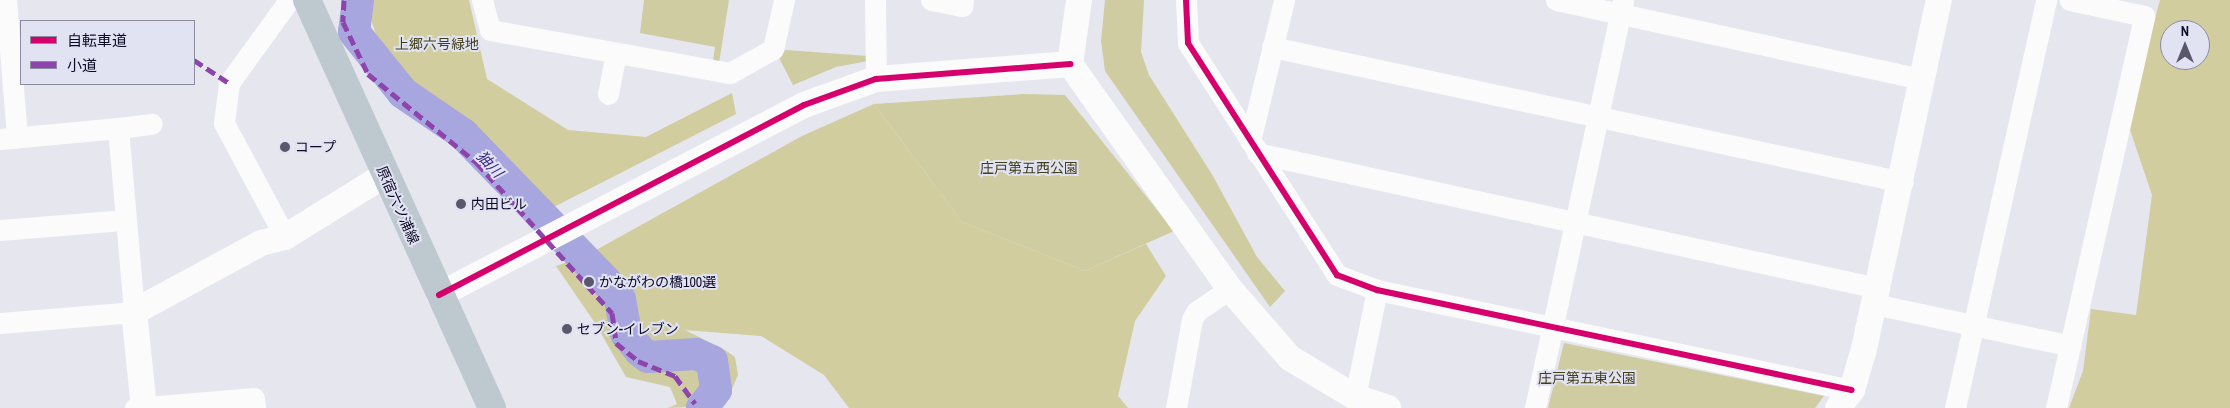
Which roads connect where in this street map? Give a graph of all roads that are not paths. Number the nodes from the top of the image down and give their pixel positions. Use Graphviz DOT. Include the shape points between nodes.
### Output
graph roads {
  1 [pos="6,0"];
  2 [pos="289,0"];
  3 [pos="307,0"];
  4 [pos="482,0"];
  5 [pos="784,0"];
  6 [pos="875,0"];
  7 [pos="930,0"];
  8 [pos="963,0"];
  9 [pos="1079,0"];
  10 [pos="1186,0"];
  11 [pos="1284,0"];
  12 [pos="1556,0"];
  13 [pos="1939,0"];
  14 [pos="2046,0"];
  15 [pos="2070,0"];
  16 [pos="1621,7"];
  17 [pos="1272,47"];
  18 [pos="5,51"];
  19 [pos="616,53"];
  20 [pos="1070,64"];
  21 [pos="1921,78"];
  22 [pos="876,79"];
  23 [pos="608,94"];
  24 [pos="1598,118"];
  25 [pos="152,124"];
  26 [pos="118,128"];
  27 [pos="9,139"];
  28 [pos="1254,147"];
  29 [pos="385,175"];
  30 [pos="1903,182"];
  31 [pos="123,220"];
  32 [pos="1575,222"];
  33 [pos="0,230"];
  34 [pos="285,237"];
  35 [pos="1230,289"];
  36 [pos="1377,290"];
  37 [pos="439,295"];
  38 [pos="1876,296"];
  39 [pos="134,312"];
  40 [pos="0,323"];
  41 [pos="1974,324"];
  42 [pos="1553,326"];
  43 [pos="2071,346"];
  44 [pos="1355,397"];
  45 [pos="1845,399"];
  46 [pos="141,408"];
  47 [pos="254,408"];
  48 [pos="492,408"];
  49 [pos="1176,408"];
  50 [pos="1388,408"];
  51 [pos="1535,408"];
  52 [pos="1955,408"];
  53 [pos="2056,408"];
  1 -- 18 [label="street"];
  2 -- 34 [label="street" via="229,83 224,122"];
  3 -- 29 [label="main road, 原宿六ツ浦線"];
  4 -- 19 [label="street" via="490,30"];
  5 -- 19 [label="street" via="773,49 730,73"];
  6 -- 22 [label="street"];
  7 -- 8 [label="street" via="962,6"];
  9 -- 20 [label="street"];
  10 -- 28 [label="street" via="1188,43"];
  11 -- 17 [label="street"];
  12 -- 16 [label="street"];
  13 -- 21 [label="street"];
  14 -- 41 [label="street"];
  15 -- 43 [label="street" via="2144,16"];
  16 -- 21 [label="street"];
  16 -- 24 [label="street"];
  17 -- 24 [label="street"];
  17 -- 28 [label="street"];
  18 -- 27 [label="street"];
  19 -- 23 [label="street"];
  20 -- 22 [label="street"];
  20 -- 35 [label="street"];
  21 -- 30 [label="street"];
  22 -- 37 [label="street" via="804,105"];
  24 -- 30 [label="street"];
  24 -- 32 [label="street"];
  25 -- 26 [label="street"];
  26 -- 27 [label="street"];
  26 -- 31 [label="street"];
  28 -- 32 [label="street"];
  28 -- 36 [label="street" via="1337,275"];
  29 -- 34 [label="street"];
  29 -- 37 [label="main road, 原宿六ツ浦線"];
  30 -- 38 [label="street"];
  31 -- 33 [label="street"];
  31 -- 39 [label="street"];
  32 -- 38 [label="street"];
  32 -- 42 [label="street"];
  34 -- 39 [label="street" via="261,242"];
  35 -- 44 [label="street" via="1290,358"];
  35 -- 49 [label="street" via="1197,311 1192,320"];
  36 -- 42 [label="street"];
  36 -- 44 [label="street"];
  37 -- 48 [label="main road, 原宿六ツ浦線"];
  38 -- 41 [label="street"];
  38 -- 45 [label="street"];
  39 -- 40 [label="street"];
  39 -- 46 [label="street"];
  41 -- 43 [label="street"];
  41 -- 52 [label="street"];
  42 -- 45 [label="street"];
  42 -- 51 [label="street"];
  43 -- 53 [label="street"];
  44 -- 50 [label="street"];
  46 -- 47 [label="street" via="254,398"];
}
